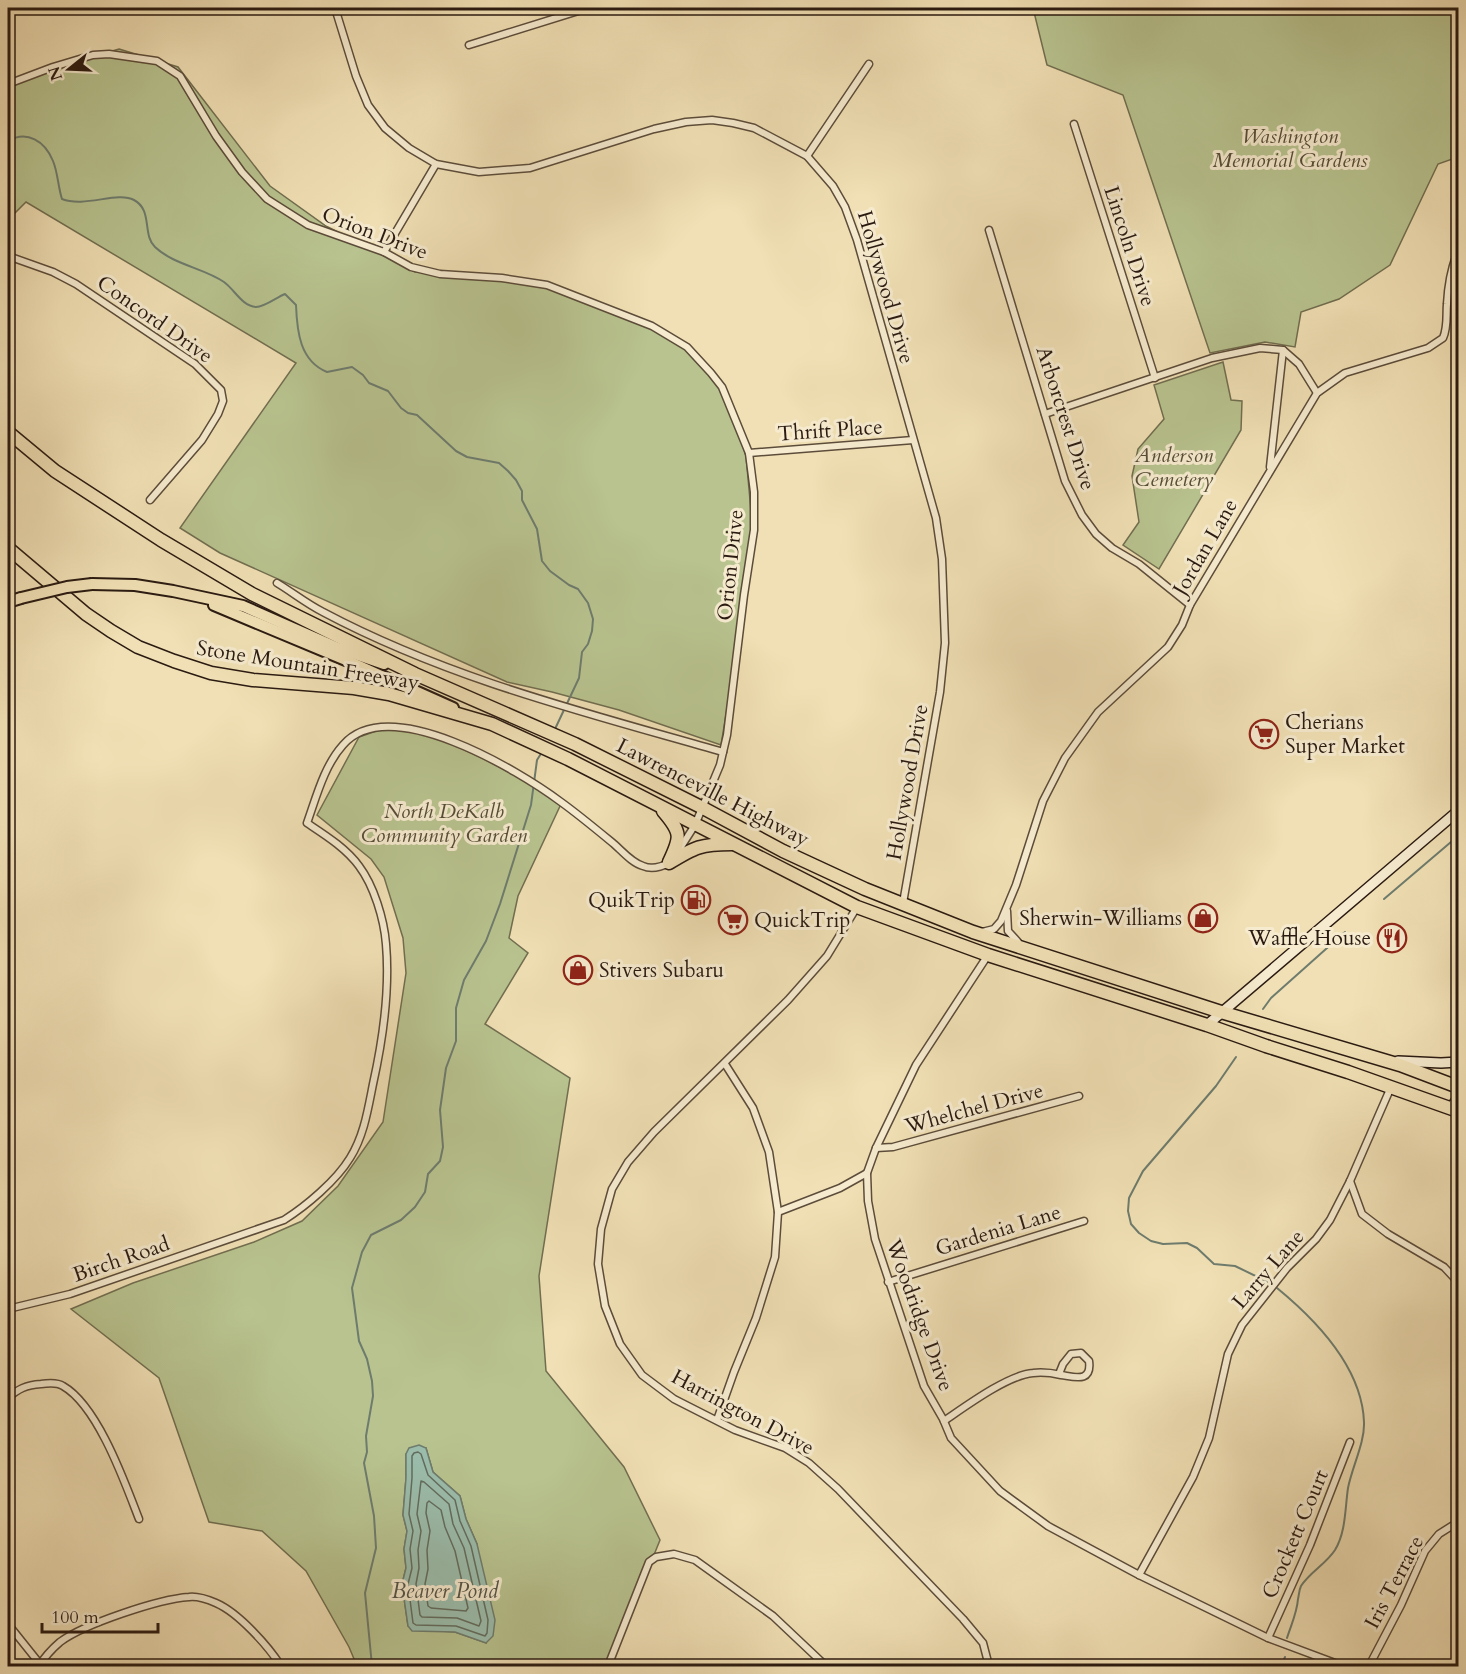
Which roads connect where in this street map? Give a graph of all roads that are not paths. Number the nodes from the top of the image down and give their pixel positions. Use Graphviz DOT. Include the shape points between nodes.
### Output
graph roads {
  1 [pos="335,8"];
  2 [pos="588,8"];
  3 [pos="468,45"];
  4 [pos="869,64"];
  5 [pos="8,84"];
  6 [pos="1074,124"];
  7 [pos="807,156"];
  8 [pos="436,164"];
  9 [pos="989,230"];
  10 [pos="1458,251"];
  11 [pos="384,252"];
  12 [pos="8,256"];
  13 [pos="1283,350"];
  14 [pos="1155,378"];
  15 [pos="1317,393"];
  16 [pos="1045,414"];
  17 [pos="8,432"];
  18 [pos="913,440"];
  19 [pos="749,453"];
  20 [pos="1269,471"];
  21 [pos="150,500"];
  22 [pos="8,548"];
  23 [pos="277,582"];
  24 [pos="191,595"];
  25 [pos="8,602"];
  26 [pos="1190,605"];
  27 [pos="415,674"];
  28 [pos="492,724"];
  29 [pos="723,752"];
  30 [pos="658,805"];
  31 [pos="703,808"];
  32 [pos="1458,810"];
  33 [pos="695,825"];
  34 [pos="734,844"];
  35 [pos="669,863"];
  36 [pos="902,904"];
  37 [pos="857,907"];
  38 [pos="1007,908"];
  39 [pos="973,932"];
  40 [pos="1028,950"];
  41 [pos="988,955"];
  42 [pos="1221,1012"];
  43 [pos="1208,1024"];
  44 [pos="1383,1060"];
  45 [pos="1458,1062"];
  46 [pos="725,1064"];
  47 [pos="1391,1087"];
  48 [pos="1458,1087"];
  49 [pos="1079,1096"];
  50 [pos="1458,1098"];
  51 [pos="1455,1110"];
  52 [pos="876,1149"];
  53 [pos="867,1173"];
  54 [pos="1350,1181"];
  55 [pos="778,1212"];
  56 [pos="1084,1221"];
  57 [pos="888,1282"];
  58 [pos="1458,1282"];
  59 [pos="8,1309"];
  60 [pos="1059,1374"];
  61 [pos="8,1398"];
  62 [pos="717,1420"];
  63 [pos="944,1421"];
  64 [pos="1350,1442"];
  65 [pos="139,1519"];
  66 [pos="1458,1522"];
  67 [pos="1139,1575"];
  68 [pos="8,1624"];
  69 [pos="1268,1638"];
  70 [pos="40,1665"];
  71 [pos="281,1666"];
  72 [pos="608,1666"];
  73 [pos="826,1666"];
  74 [pos="989,1666"];
  75 [pos="1343,1666"];
  76 [pos="1369,1666"];
  1 -- 8 [label="street, Hollywood Drive" via="368,105 385,128"];
  2 -- 3 [label="street"];
  4 -- 7 [label="street"];
  5 -- 11 [label="street, Orion Drive" via="93,55 157,62 180,76 216,136 267,199 308,225"];
  6 -- 14 [label="street, Lincoln Drive"];
  7 -- 8 [label="street, Hollywood Drive" via="754,128 712,120 654,129 530,168 479,172"];
  7 -- 18 [label="street, Hollywood Drive" via="845,207"];
  8 -- 11 [label="street"];
  9 -- 16 [label="street, Arborcrest Drive"];
  10 -- 15 [label="street, Jordan Lane" via="1449,283 1445,333 1440,341 1345,373"];
  11 -- 19 [label="street, Orion Drive" via="411,267 440,274 547,285 652,326 687,347 717,380"];
  12 -- 21 [label="street, Concord Drive" via="76,284 195,364 221,390 223,400 213,423"];
  13 -- 14 [label="street" via="1260,348 1230,353"];
  13 -- 15 [label="street" via="1299,364"];
  13 -- 20 [label="street"];
  14 -- 16 [label="street"];
  15 -- 20 [label="street, Jordan Lane"];
  16 -- 26 [label="street, Arborcrest Drive" via="1065,481 1096,534"];
  17 -- 27 [label="highway, Stone Mountain Freeway" via="55,471 161,540 252,594"];
  18 -- 19 [label="street, Thrift Place"];
  18 -- 36 [label="street, Hollywood Drive" via="936,518 945,643 940,692"];
  19 -- 29 [label="street, Orion Drive" via="754,530"];
  20 -- 26 [label="street, Jordan Lane"];
  22 -- 28 [label="highway, Stone Mountain Freeway" via="111,632 174,661 252,680 389,694"];
  23 -- 29 [label="street" via="322,612 415,656 538,700"];
  24 -- 25 [label="main road, Lawrenceville Highway, bridge" via="135,585 92,584"];
  24 -- 27 [label="main road, Lawrenceville Highway" via="243,606 338,648"];
  24 -- 28 [label="main road, Lawrenceville Highway"];
  26 -- 38 [label="street, Jordan Lane" via="1168,647 1098,712 1065,758 1043,801"];
  27 -- 31 [label="highway, Lawrenceville Highway" via="575,744"];
  28 -- 30 [label="highway, Lawrenceville Highway"];
  29 -- 31 [label="street, Orion Drive"];
  30 -- 33 [label="highway, Lawrenceville Highway"];
  30 -- 35 [label="highway" via="679,836"];
  31 -- 33 [label="street, Orion Drive"];
  31 -- 36 [label="highway, Lawrenceville Highway" via="783,851"];
  32 -- 42 [label="main road"];
  33 -- 34 [label="highway, Lawrenceville Highway"];
  33 -- 35 [label="street, Orion Drive"];
  34 -- 35 [label="highway" via="706,844"];
  34 -- 37 [label="highway, Lawrenceville Highway"];
  35 -- 59 [label="street, Birch Road" via="657,868 639,865 559,801 461,744 389,725 371,728 344,743 324,778 307,823 337,843 360,866 382,918 387,975 369,1109 350,1160 284,1220 70,1294"];
  36 -- 39 [label="highway, Lawrenceville Highway"];
  37 -- 41 [label="highway, Lawrenceville Highway"];
  37 -- 46 [label="street, Harrington Drive" via="827,956"];
  38 -- 39 [label="street, Jordan Lane" via="998,927"];
  38 -- 40 [label="street, Jordan Lane" via="1010,934"];
  39 -- 40 [label="highway, Lawrenceville Highway"];
  40 -- 42 [label="highway, Lawrenceville Highway"];
  41 -- 43 [label="highway, Lawrenceville Highway"];
  41 -- 52 [label="street, Woodridge Drive" via="916,1065"];
  42 -- 43 [label="main road"];
  42 -- 44 [label="highway, Lawrenceville Highway"];
  43 -- 47 [label="highway, Lawrenceville Highway"];
  44 -- 45 [label="main road"];
  44 -- 48 [label="highway, Lawrenceville Highway"];
  46 -- 55 [label="street" via="753,1108 769,1152"];
  46 -- 62 [label="street, Harrington Drive" via="628,1162 612,1189 601,1229 598,1264 605,1306 620,1344 642,1375 674,1400"];
  47 -- 51 [label="highway, Lawrenceville Highway"];
  47 -- 54 [label="street, Larry Lane"];
  49 -- 52 [label="street, Whelchel Drive"];
  50 -- 51 [label="main road"];
  52 -- 53 [label="street, Woodridge Drive"];
  53 -- 55 [label="street"];
  53 -- 57 [label="street, Woodridge Drive" via="875,1239"];
  54 -- 58 [label="street" via="1362,1214 1444,1268"];
  54 -- 67 [label="street, Larry Lane" via="1316,1239 1287,1268 1242,1325 1228,1354 1209,1438 1194,1477"];
  55 -- 62 [label="street" via="775,1257"];
  56 -- 57 [label="street, Gardenia Lane"];
  57 -- 63 [label="street, Woodridge Drive" via="924,1386"];
  60 -- 60 [label="street" via="1071,1354 1081,1353 1089,1361 1088,1373 1081,1378"];
  60 -- 63 [label="street" via="1019,1376"];
  61 -- 65 [label="street" via="18,1389 49,1383 62,1385 75,1395 95,1421 118,1465"];
  62 -- 74 [label="street, Harrington Drive" via="785,1448 838,1489 963,1619 983,1643"];
  63 -- 67 [label="street, Woodridge Drive" via="951,1438 1000,1491 1048,1526"];
  64 -- 69 [label="street, Crockett Court"];
  66 -- 76 [label="street, Iris Terrace" via="1439,1534 1425,1551"];
  67 -- 69 [label="street, Woodridge Drive"];
  68 -- 70 [label="street"];
  69 -- 75 [label="street, Woodridge Drive"];
  70 -- 71 [label="street" via="59,1642 82,1630 148,1606 192,1596 217,1604 245,1624"];
  72 -- 73 [label="street" via="649,1562 674,1554 695,1560 773,1616"];
}
